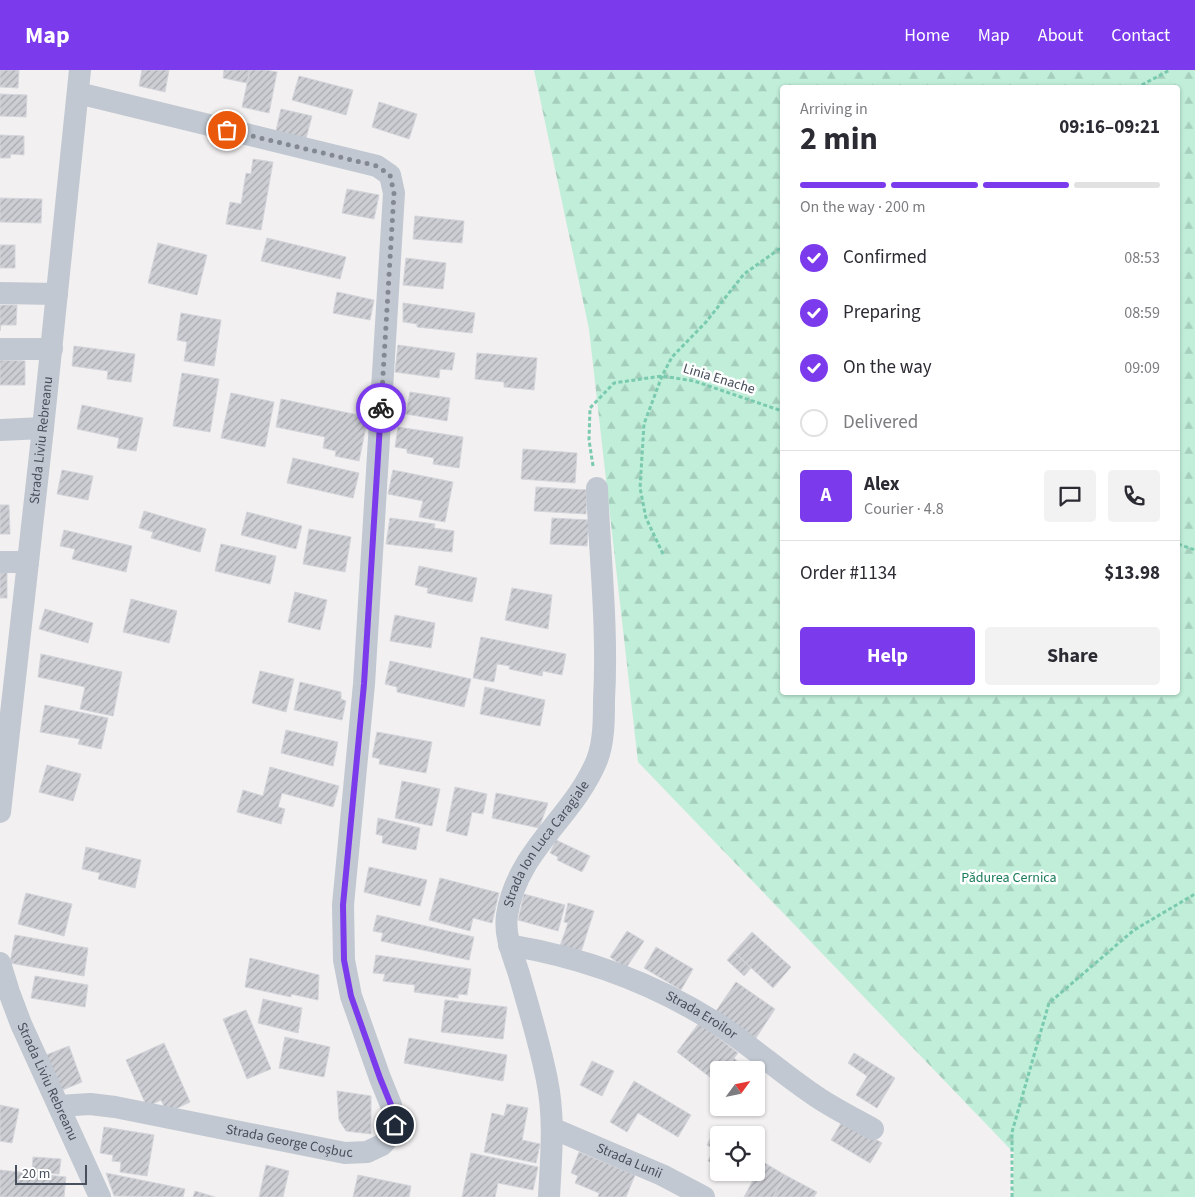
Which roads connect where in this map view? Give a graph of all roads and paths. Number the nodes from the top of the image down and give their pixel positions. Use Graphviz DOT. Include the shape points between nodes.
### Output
graph roads {
  1 [pos="80,70"];
  2 [pos="1170,70"];
  3 [pos="1142,85"];
  4 [pos="78,93"];
  5 [pos="780,248"];
  6 [pos="0,293"];
  7 [pos="57,294"];
  8 [pos="0,349"];
  9 [pos="52,349"];
  10 [pos="662,376"];
  11 [pos="780,410"];
  12 [pos="43,428"];
  13 [pos="0,430"];
  14 [pos="597,488"];
  15 [pos="1180,545"];
  16 [pos="1195,550"];
  17 [pos="663,554"];
  18 [pos="0,562"];
  19 [pos="28,562"];
  20 [pos="2,771"];
  21 [pos="0,812"];
  22 [pos="1195,894"];
  23 [pos="509,945"];
  24 [pos="0,963"];
  25 [pos="59,1106"];
  26 [pos="552,1128"];
  27 [pos="873,1129"];
  28 [pos="100,1197"];
  29 [pos="549,1197"];
  30 [pos="704,1197"];
  31 [pos="1012,1197"];
  1 -- 4 [label="street, Strada Liviu Rebreanu"];
  2 -- 3 [label="path"];
  4 -- 7 [label="street, Strada Liviu Rebreanu"];
  4 -- 25 [label="street, Strada George Coșbuc" via="377,166 390,175 394,193 364,684 343,905 344,960 351,996 391,1105 395,1125 382,1145 367,1152 345,1153 114,1107 90,1104"];
  5 -- 10 [label="path" via="744,274 706,322 672,357"];
  6 -- 7 [label="street"];
  7 -- 9 [label="street, Strada Liviu Rebreanu"];
  8 -- 9 [label="street"];
  9 -- 12 [label="street, Strada Liviu Rebreanu"];
  10 -- 11 [label="path, Linia Enache" via="694,381"];
  10 -- 14 [label="path, Linia Enache" via="614,383 590,408 589,440"];
  10 -- 17 [label="path" via="644,424 640,488 646,518"];
  12 -- 13 [label="street"];
  12 -- 19 [label="street, Strada Liviu Rebreanu"];
  14 -- 23 [label="street, Strada Ion Luca Caragiale" via="606,671 601,740 597,758 581,789 518,876 506,917"];
  15 -- 16 [label="path"];
  18 -- 19 [label="street"];
  19 -- 20 [label="street, Strada Liviu Rebreanu"];
  20 -- 21 [label="street, Strada Liviu Rebreanu"];
  22 -- 31 [label="path" via="1134,930 1049,1003 1012,1132"];
  23 -- 26 [label="street, Strada Ion Luca Caragiale" via="540,1048"];
  23 -- 27 [label="street, Strada Eroilor" via="590,964 677,1000 746,1043 821,1099"];
  24 -- 25 [label="street, Strada Liviu Rebreanu" via="21,1024"];
  25 -- 28 [label="street, Strada Liviu Rebreanu"];
  26 -- 29 [label="street, Strada Ion Luca Caragiale"];
  26 -- 30 [label="street, Strada Lunii" via="662,1175"];
}
